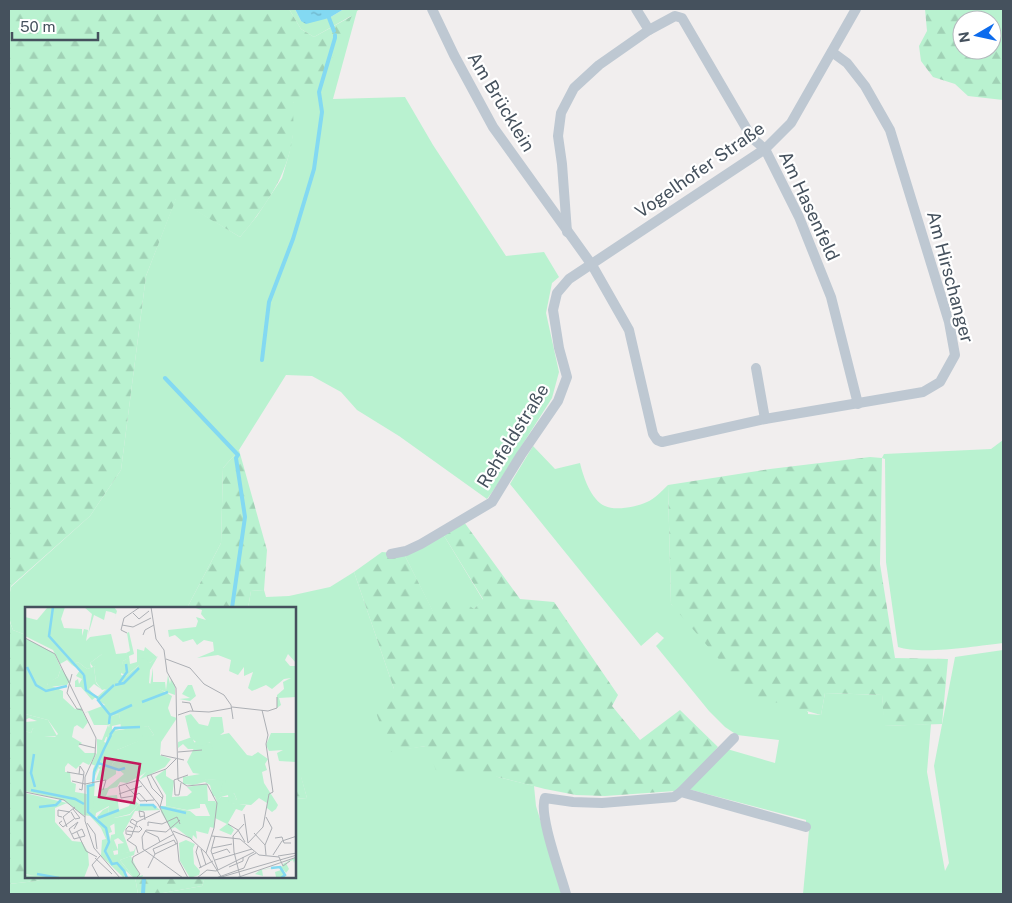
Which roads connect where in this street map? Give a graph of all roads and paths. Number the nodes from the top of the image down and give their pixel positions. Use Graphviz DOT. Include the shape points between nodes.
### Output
graph roads {
  1 [pos="432,9"];
  2 [pos="636,9"];
  3 [pos="856,9"];
  4 [pos="649,30"];
  5 [pos="832,52"];
  6 [pos="765,149"];
  7 [pos="567,232"];
  8 [pos="592,264"];
  9 [pos="756,368"];
  10 [pos="858,404"];
  11 [pos="765,419"];
  12 [pos="391,554"];
  13 [pos="734,738"];
  14 [pos="681,792"];
  15 [pos="806,827"];
  16 [pos="566,894"];
  1 -- 7 [label="street, Am Brücklein" via="493,128"];
  2 -- 4 [label="street"];
  3 -- 5 [label="street, Vogelhofer Straße"];
  4 -- 6 [label="street, Am Hasenfeld" via="675,16 682,18 752,138"];
  4 -- 7 [label="street" via="599,65 574,88 561,113 558,136"];
  5 -- 6 [label="street, Vogelhofer Straße" via="791,123"];
  5 -- 10 [label="street, Am Hirschanger" via="847,63 865,86 890,130 949,322 955,355 940,382 923,392"];
  6 -- 8 [label="street, Vogelhofer Straße"];
  6 -- 10 [label="street, Am Hasenfeld" via="799,217 831,297"];
  7 -- 8 [label="street"];
  8 -- 11 [label="street, Am Hirschanger" via="629,330 657,440 662,442"];
  8 -- 12 [label="street, Rehfeldstraße" via="569,279 557,293 554,310 567,377 558,401 492,502 421,544"];
  9 -- 11 [label="street"];
  10 -- 11 [label="street, Am Hirschanger"];
  13 -- 14 [label="street"];
  14 -- 15 [label="street"];
  14 -- 16 [label="street" via="674,797 602,803 545,798 545,820"];
}
